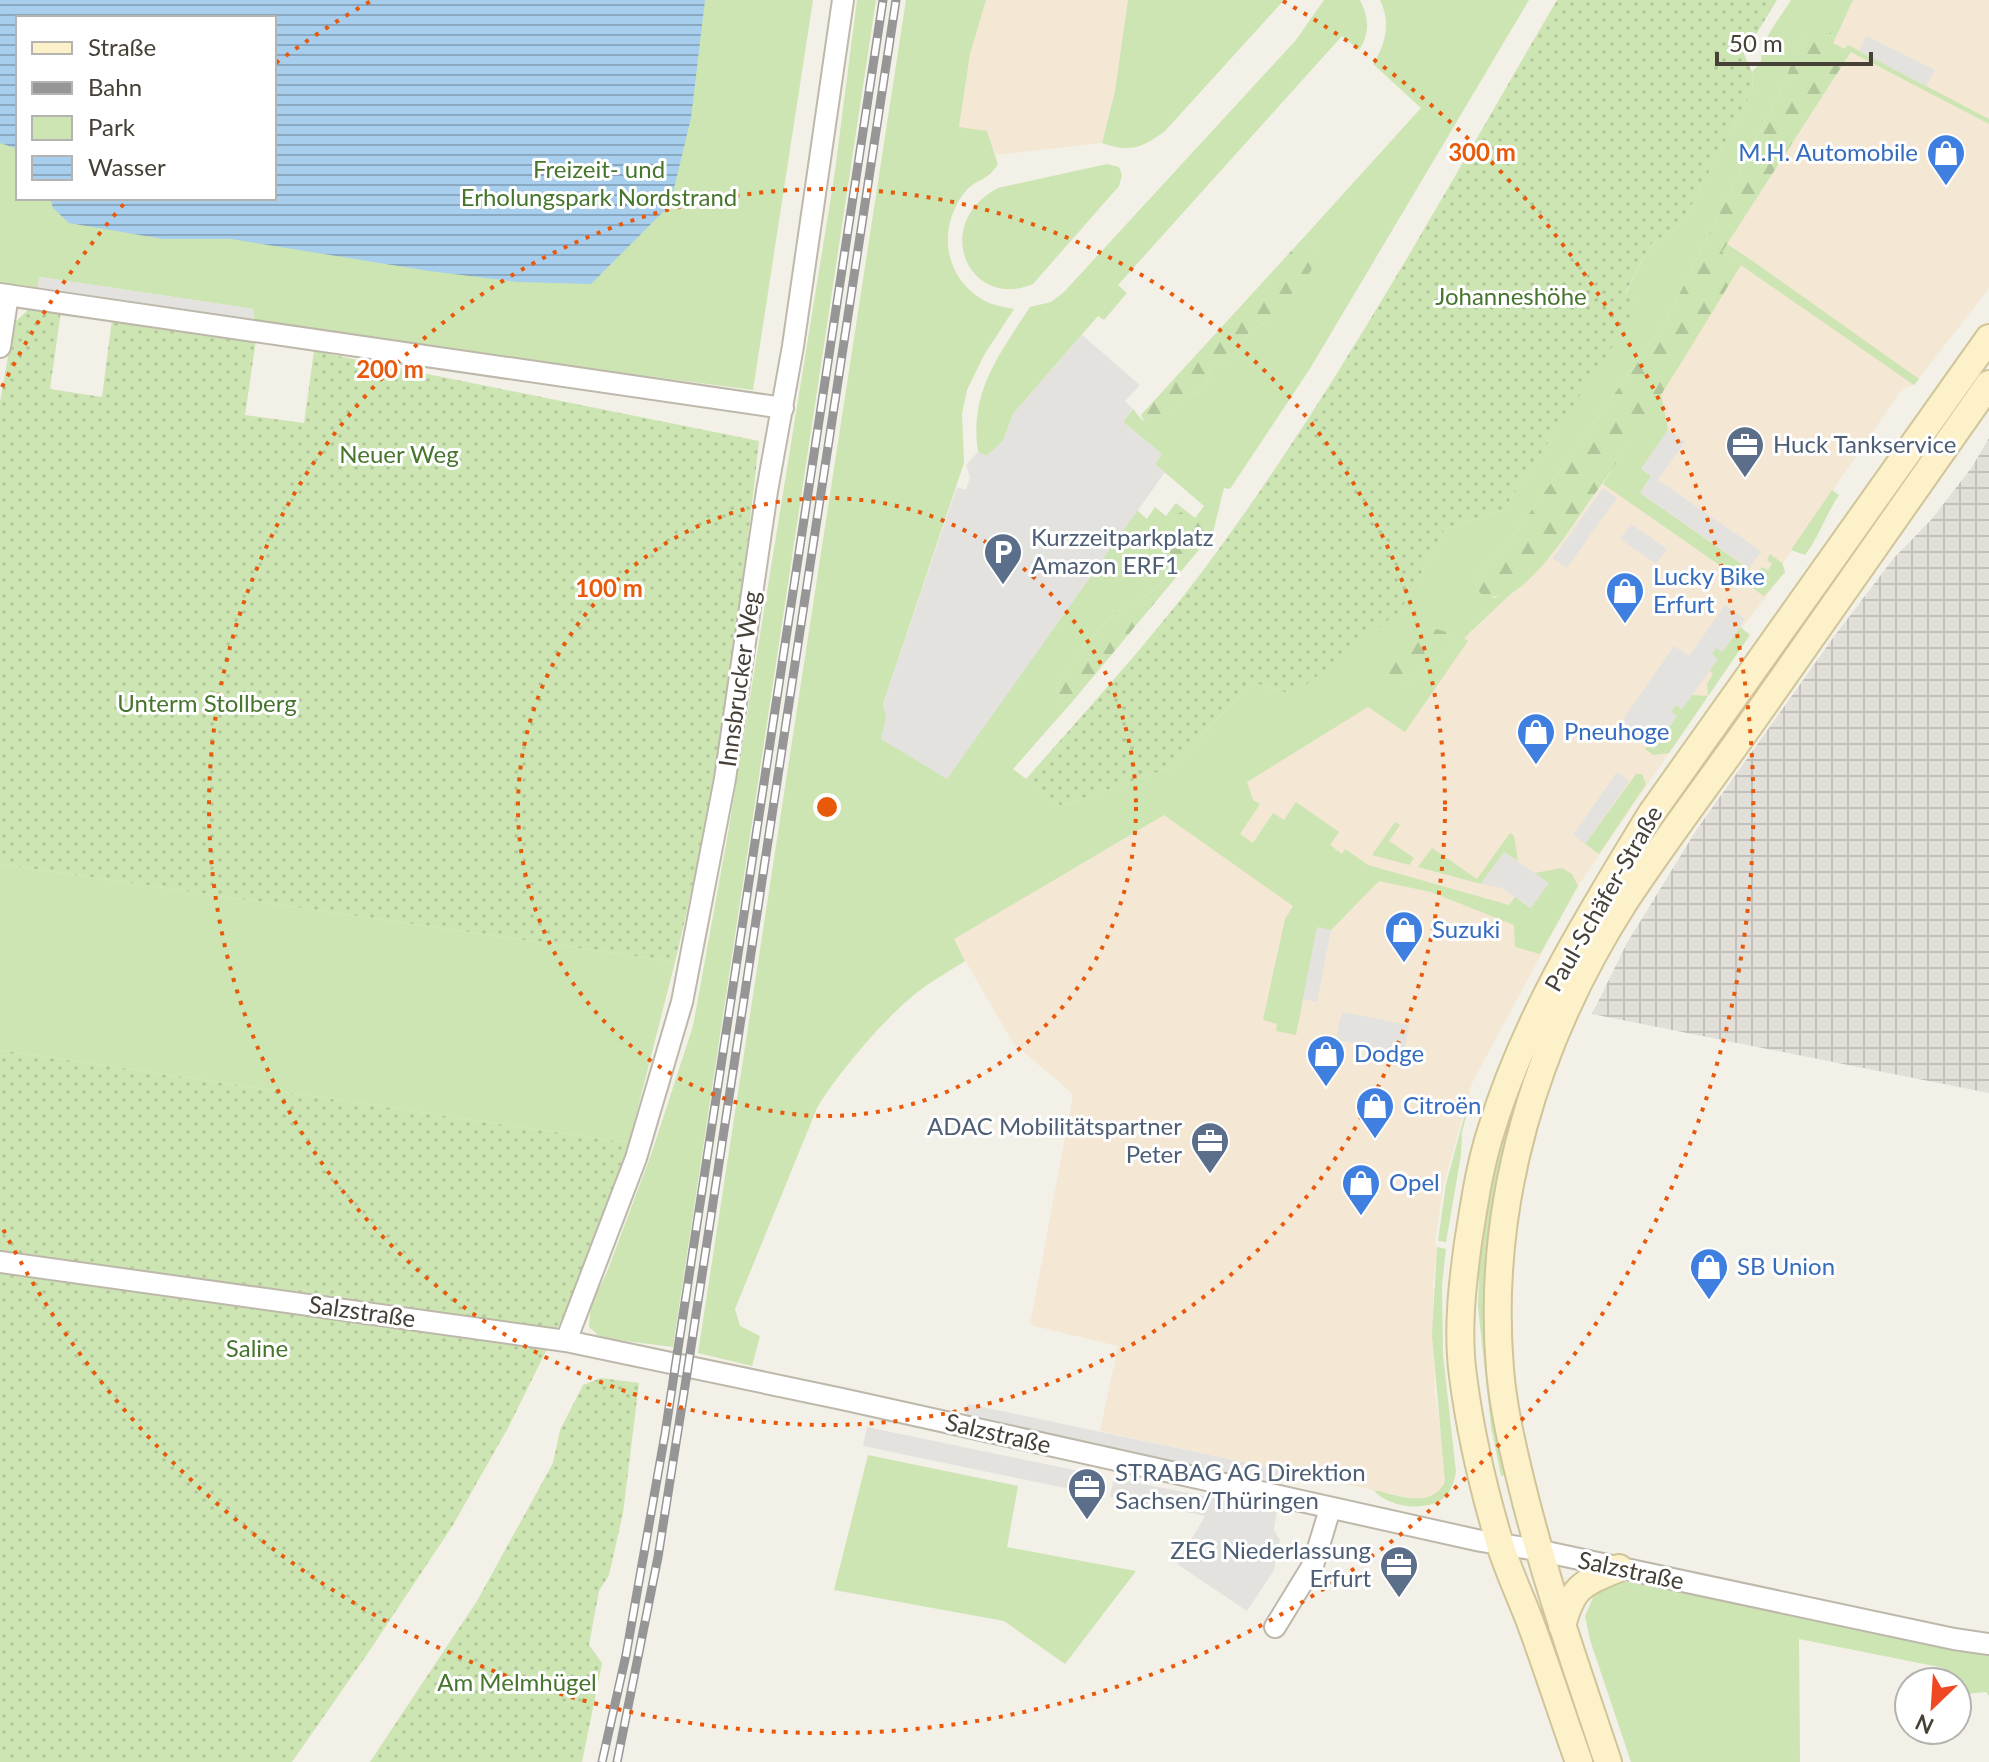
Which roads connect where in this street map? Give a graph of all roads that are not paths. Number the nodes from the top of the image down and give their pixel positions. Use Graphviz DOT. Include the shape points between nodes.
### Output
graph roads {
  1 [pos="843,0"];
  2 [pos="4,295"];
  3 [pos="1989,338"];
  4 [pos="0,347"];
  5 [pos="1989,384"];
  6 [pos="783,408"];
  7 [pos="0,1262"];
  8 [pos="566,1341"];
  9 [pos="1330,1509"];
  10 [pos="1500,1544"];
  11 [pos="1537,1550"];
  12 [pos="1619,1568"];
  13 [pos="1562,1626"];
  14 [pos="1275,1627"];
  15 [pos="1989,1644"];
  16 [pos="1579,1762"];
  17 [pos="1608,1762"];
  1 -- 6 [label="street, Innsbrucker Weg"];
  2 -- 4 [label="street"];
  2 -- 6 [label="street"];
  3 -- 10 [label="main road, Paul-Schäfer-Straße" via="1651,814 1549,991 1503,1095 1476,1191 1460,1321 1462,1374"];
  5 -- 11 [label="main road, Paul-Schäfer-Straße" via="1624,903 1565,1009 1544,1059 1518,1141 1499,1248 1497,1295 1500,1372"];
  6 -- 8 [label="street, Innsbrucker Weg" via="725,779 682,1002 636,1158"];
  7 -- 8 [label="street, Salzstraße"];
  8 -- 9 [label="street, Salzstraße"];
  9 -- 10 [label="street, Salzstraße"];
  9 -- 14 [label="street" via="1313,1565"];
  10 -- 11 [label="street, Salzstraße"];
  10 -- 16 [label="main road, Paul-Schäfer-Straße"];
  11 -- 12 [label="street, Salzstraße"];
  11 -- 13 [label="main road, Paul-Schäfer-Straße"];
  12 -- 13 [label="main road" via="1582,1584"];
  12 -- 15 [label="street, Salzstraße"];
  13 -- 17 [label="main road, Paul-Schäfer-Straße"];
}
